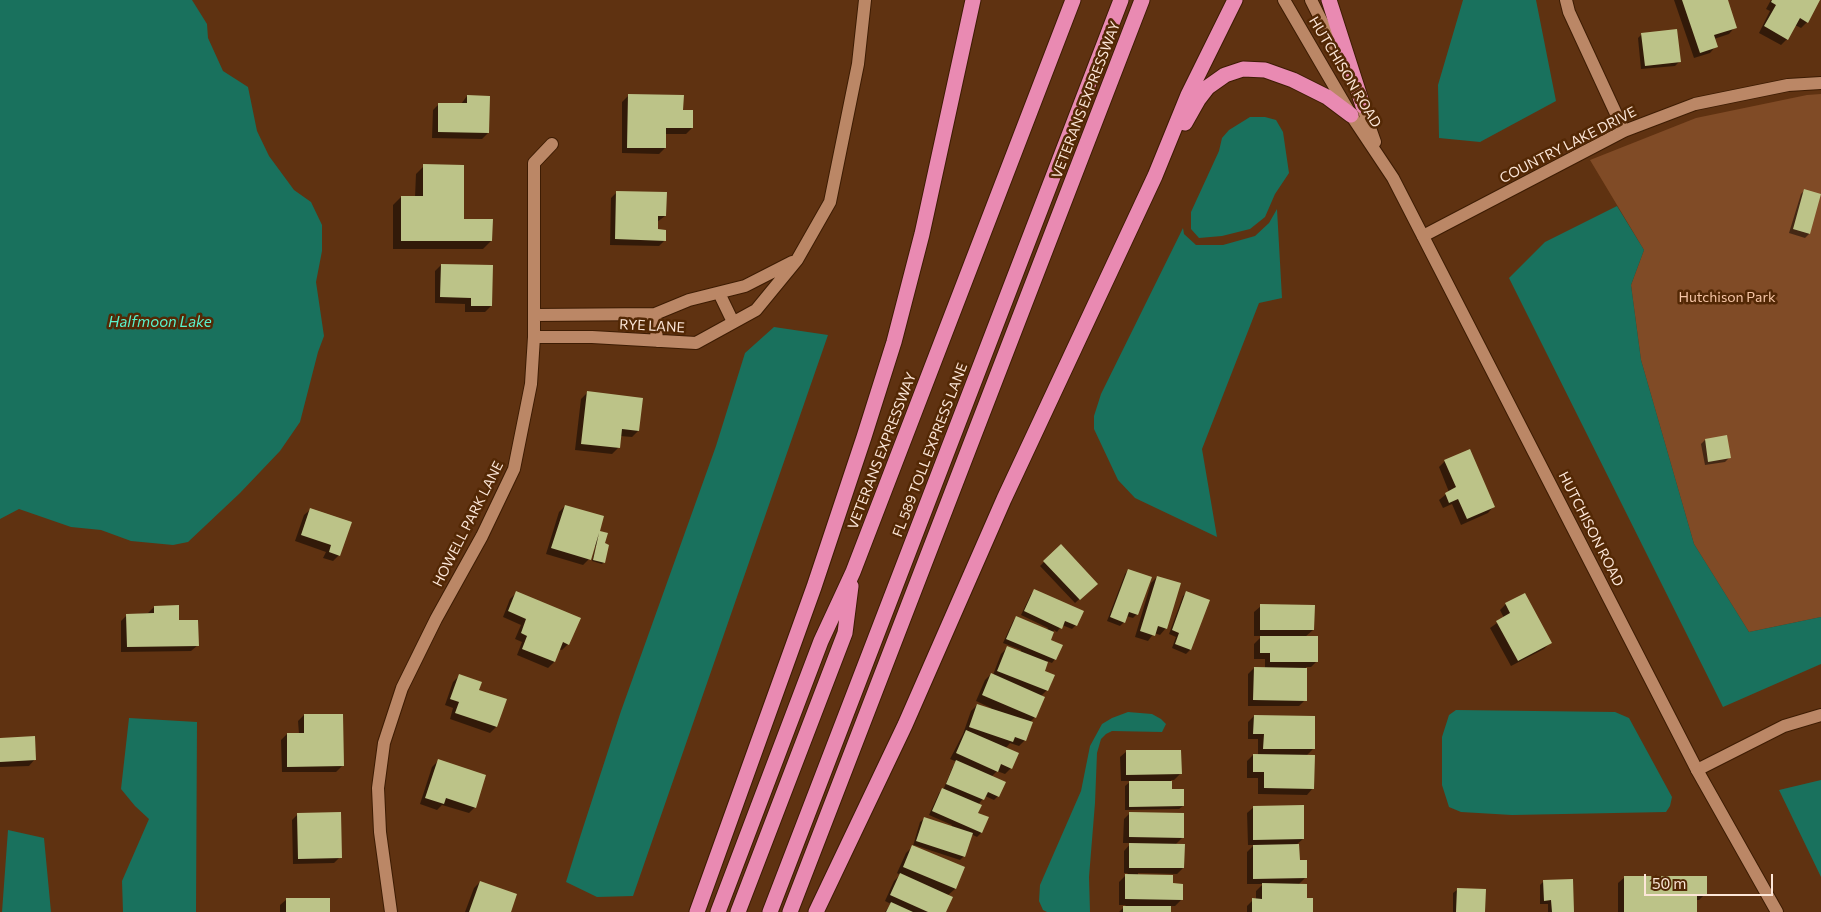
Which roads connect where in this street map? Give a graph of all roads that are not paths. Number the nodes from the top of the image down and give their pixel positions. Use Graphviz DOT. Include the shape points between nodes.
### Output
graph roads {
  1 [pos="865,0"];
  2 [pos="973,0"];
  3 [pos="1073,0"];
  4 [pos="1121,0"];
  5 [pos="1142,0"];
  6 [pos="1235,0"];
  7 [pos="1284,0"];
  8 [pos="1311,0"];
  9 [pos="1329,0"];
  10 [pos="1566,0"];
  11 [pos="1821,83"];
  12 [pos="1357,111"];
  13 [pos="1624,131"];
  14 [pos="552,144"];
  15 [pos="1155,176"];
  16 [pos="1423,236"];
  17 [pos="797,260"];
  18 [pos="719,293"];
  19 [pos="655,314"];
  20 [pos="535,315"];
  21 [pos="733,322"];
  22 [pos="534,337"];
  23 [pos="657,341"];
  24 [pos="853,572"];
  25 [pos="1821,715"];
  26 [pos="1697,770"];
  27 [pos="391,912"];
  28 [pos="697,912"];
  29 [pos="718,912"];
  30 [pos="738,912"];
  31 [pos="770,912"];
  32 [pos="790,912"];
  33 [pos="816,912"];
  34 [pos="1777,912"];
  1 -- 17 [label="street, RYE LANE" via="858,64 830,202"];
  2 -- 28 [label="highway" via="924,225 891,351 817,578"];
  3 -- 24 [label="highway, VETERANS EXPRESSWAY"];
  4 -- 31 [label="highway, FL 589 TOLL EXPRESS LANE"];
  5 -- 32 [label="highway, VETERANS EXPRESSWAY"];
  6 -- 15 [label="highway" via="1188,95"];
  7 -- 12 [label="street, HUTCHISON ROAD"];
  8 -- 12 [label="street, HUTCHISON ROAD"];
  9 -- 12 [label="highway"];
  10 -- 13 [label="street" via="1568,12"];
  11 -- 13 [label="street, COUNTRY LAKE DRIVE" via="1788,85 1695,104"];
  12 -- 15 [label="highway" via="1293,80 1265,70 1243,69 1208,87"];
  12 -- 16 [label="street, HUTCHISON ROAD"];
  13 -- 16 [label="street, COUNTRY LAKE DRIVE"];
  14 -- 20 [label="street, HOWELL PARK LANE" via="534,163"];
  15 -- 33 [label="highway" via="1004,499 905,725"];
  16 -- 26 [label="street, HUTCHISON ROAD"];
  17 -- 18 [label="street, RYE LANE" via="745,286"];
  17 -- 21 [label="street, RYE LANE" via="756,310"];
  18 -- 19 [label="street, RYE LANE" via="689,300"];
  18 -- 21 [label="street"];
  19 -- 20 [label="street, RYE LANE"];
  19 -- 23 [label="street"];
  20 -- 22 [label="street, HOWELL PARK LANE"];
  21 -- 23 [label="street, RYE LANE" via="696,343"];
  22 -- 23 [label="street, RYE LANE"];
  22 -- 27 [label="street, HOWELL PARK LANE" via="530,384 514,469 402,688 384,744 378,788 380,832"];
  24 -- 29 [label="highway, VETERANS EXPRESSWAY" via="821,641"];
  24 -- 30 [label="highway" via="845,633"];
  25 -- 26 [label="street" via="1784,726"];
  26 -- 34 [label="street, HUTCHISON ROAD"];
}
